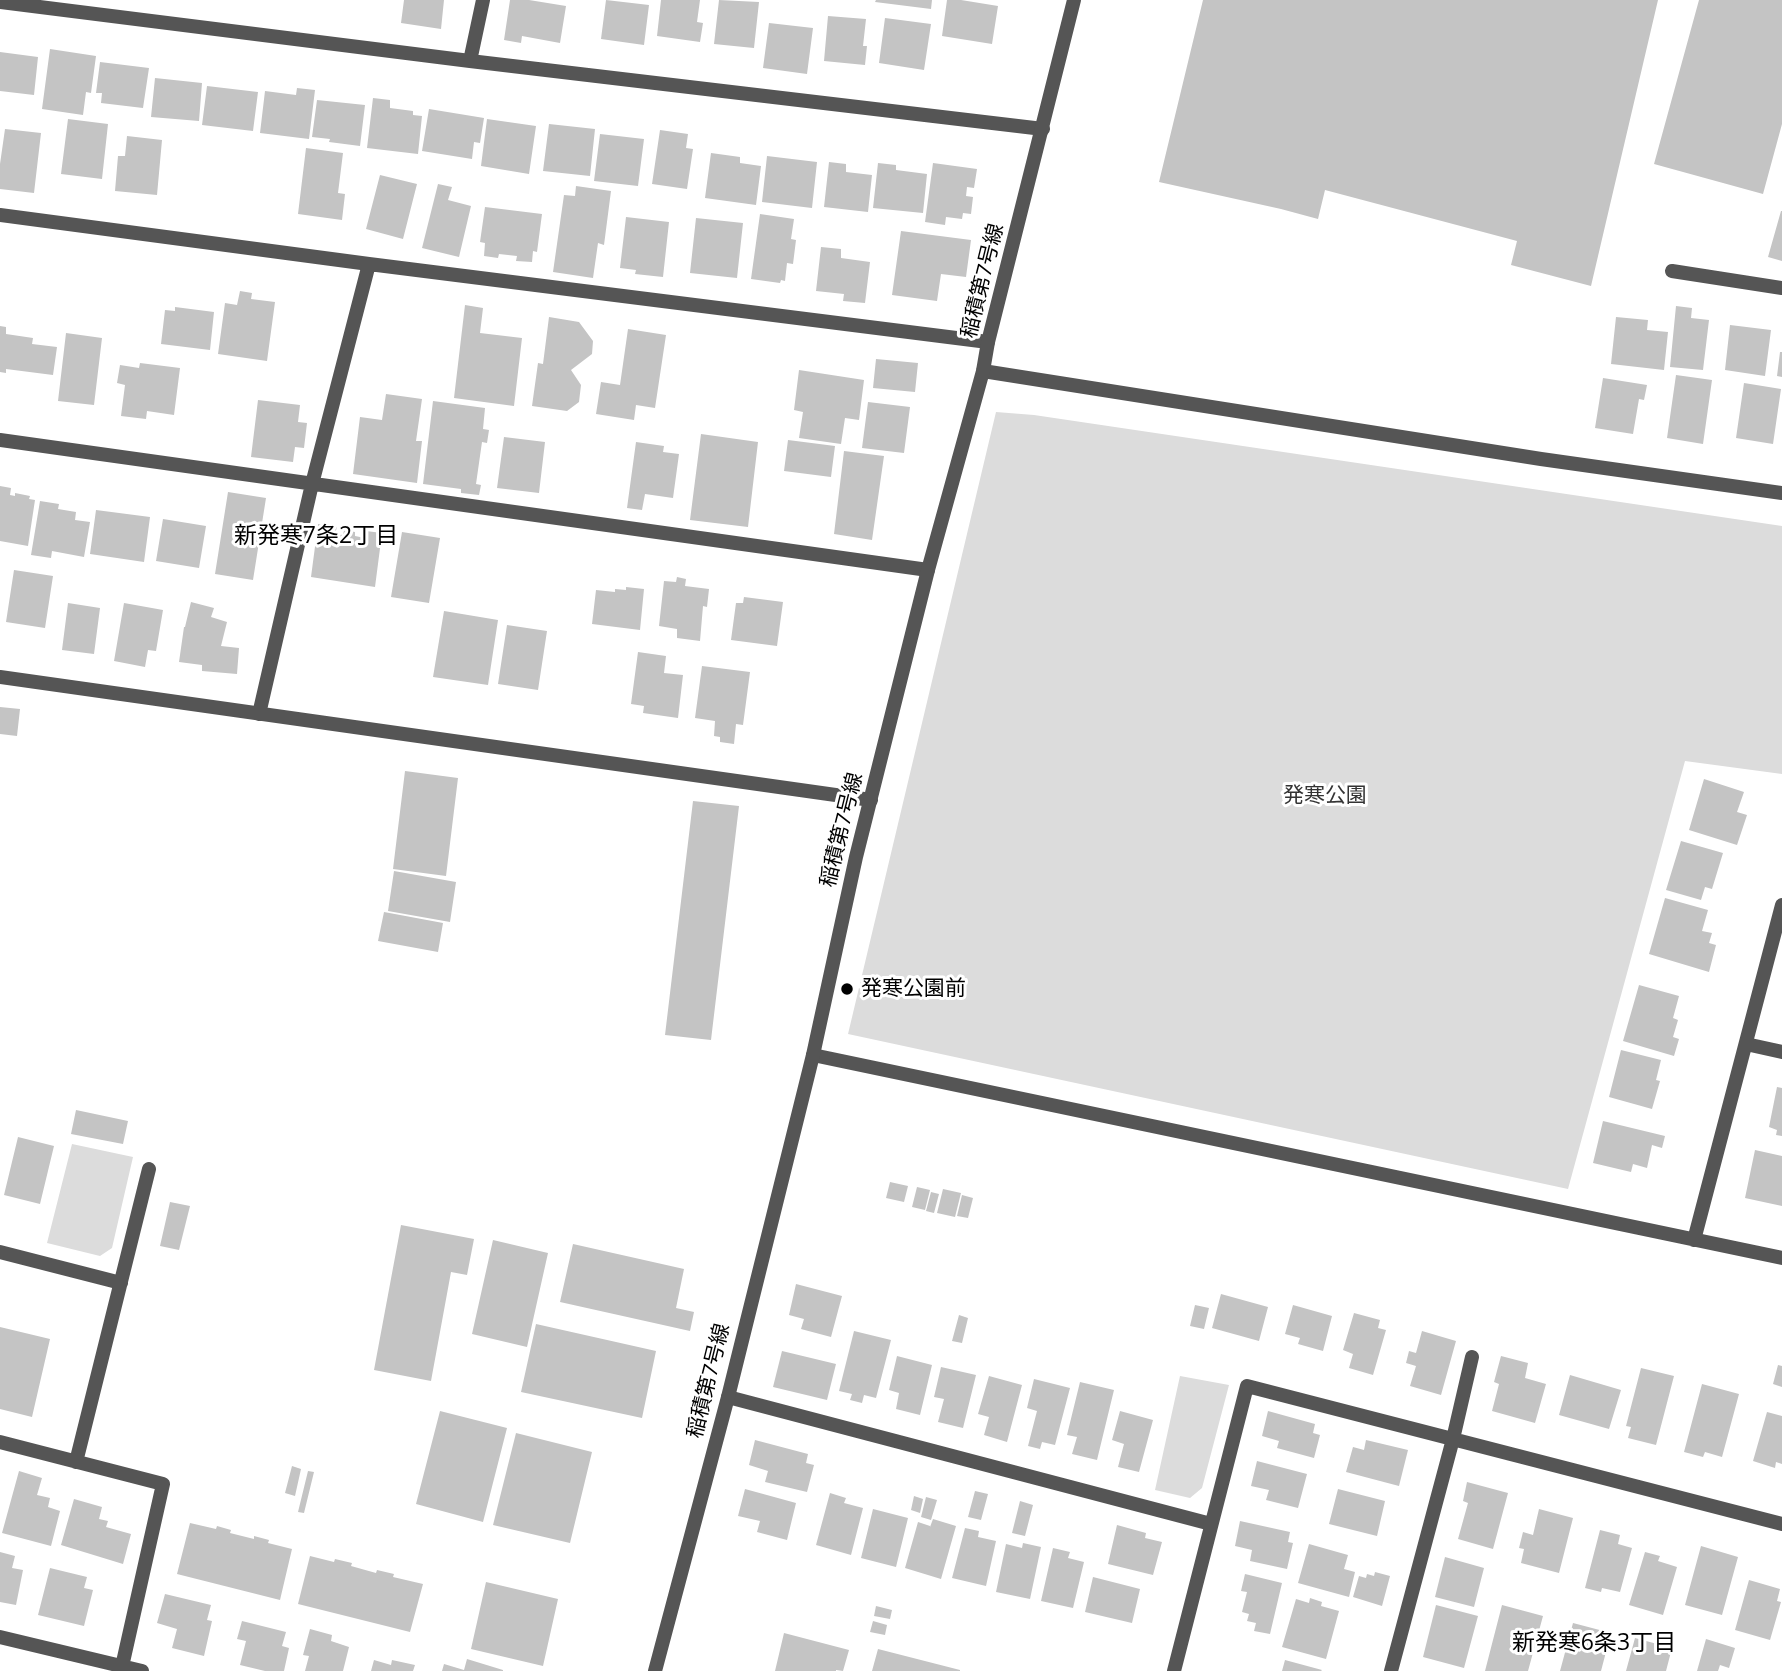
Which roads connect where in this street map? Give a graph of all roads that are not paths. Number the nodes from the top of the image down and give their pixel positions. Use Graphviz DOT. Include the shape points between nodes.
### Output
graph roads {
  1 [pos="483,0"];
  2 [pos="1074,0"];
  3 [pos="0,2"];
  4 [pos="470,61"];
  5 [pos="1043,129"];
  6 [pos="0,215"];
  7 [pos="369,264"];
  8 [pos="1672,271"];
  9 [pos="1782,288"];
  10 [pos="988,342"];
  11 [pos="983,371"];
  12 [pos="0,440"];
  13 [pos="312,484"];
  14 [pos="1782,493"];
  15 [pos="928,570"];
  16 [pos="0,677"];
  17 [pos="259,714"];
  18 [pos="871,800"];
  19 [pos="1782,905"];
  20 [pos="1746,1044"];
  21 [pos="1782,1052"];
  22 [pos="813,1055"];
  23 [pos="149,1169"];
  24 [pos="1694,1240"];
  25 [pos="0,1252"];
  26 [pos="1782,1258"];
  27 [pos="121,1283"];
  28 [pos="1472,1357"];
  29 [pos="728,1397"];
  30 [pos="1453,1439"];
  31 [pos="0,1442"];
  32 [pos="76,1462"];
  33 [pos="1211,1524"];
  34 [pos="1782,1524"];
  35 [pos="0,1637"];
  36 [pos="121,1669"];
  37 [pos="142,1671"];
  38 [pos="655,1671"];
  39 [pos="1174,1671"];
  40 [pos="1391,1671"];
  1 -- 4 [label="street"];
  2 -- 5 [label="street, 稲積第7号線"];
  3 -- 4 [label="street"];
  4 -- 5 [label="street"];
  5 -- 10 [label="street, 稲積第7号線"];
  6 -- 7 [label="street"];
  7 -- 10 [label="street"];
  7 -- 13 [label="street"];
  8 -- 9 [label="street"];
  10 -- 11 [label="street, 稲積第7号線"];
  11 -- 14 [label="street"];
  11 -- 15 [label="street, 稲積第7号線"];
  12 -- 13 [label="street"];
  13 -- 15 [label="street"];
  13 -- 17 [label="street"];
  15 -- 18 [label="street, 稲積第7号線"];
  16 -- 17 [label="street"];
  17 -- 18 [label="street"];
  18 -- 22 [label="street, 稲積第7号線"];
  19 -- 20 [label="street"];
  20 -- 21 [label="street"];
  20 -- 24 [label="street"];
  22 -- 24 [label="street"];
  22 -- 29 [label="street, 稲積第7号線"];
  23 -- 27 [label="street"];
  24 -- 26 [label="street"];
  25 -- 27 [label="street"];
  27 -- 32 [label="street"];
  28 -- 30 [label="street"];
  29 -- 33 [label="street"];
  29 -- 38 [label="street, 稲積第7号線"];
  30 -- 33 [label="street" via="1247,1386"];
  30 -- 34 [label="street"];
  30 -- 40 [label="street"];
  31 -- 32 [label="street"];
  32 -- 36 [label="street" via="163,1484"];
  33 -- 39 [label="street"];
  35 -- 36 [label="street"];
  36 -- 37 [label="street"];
}
